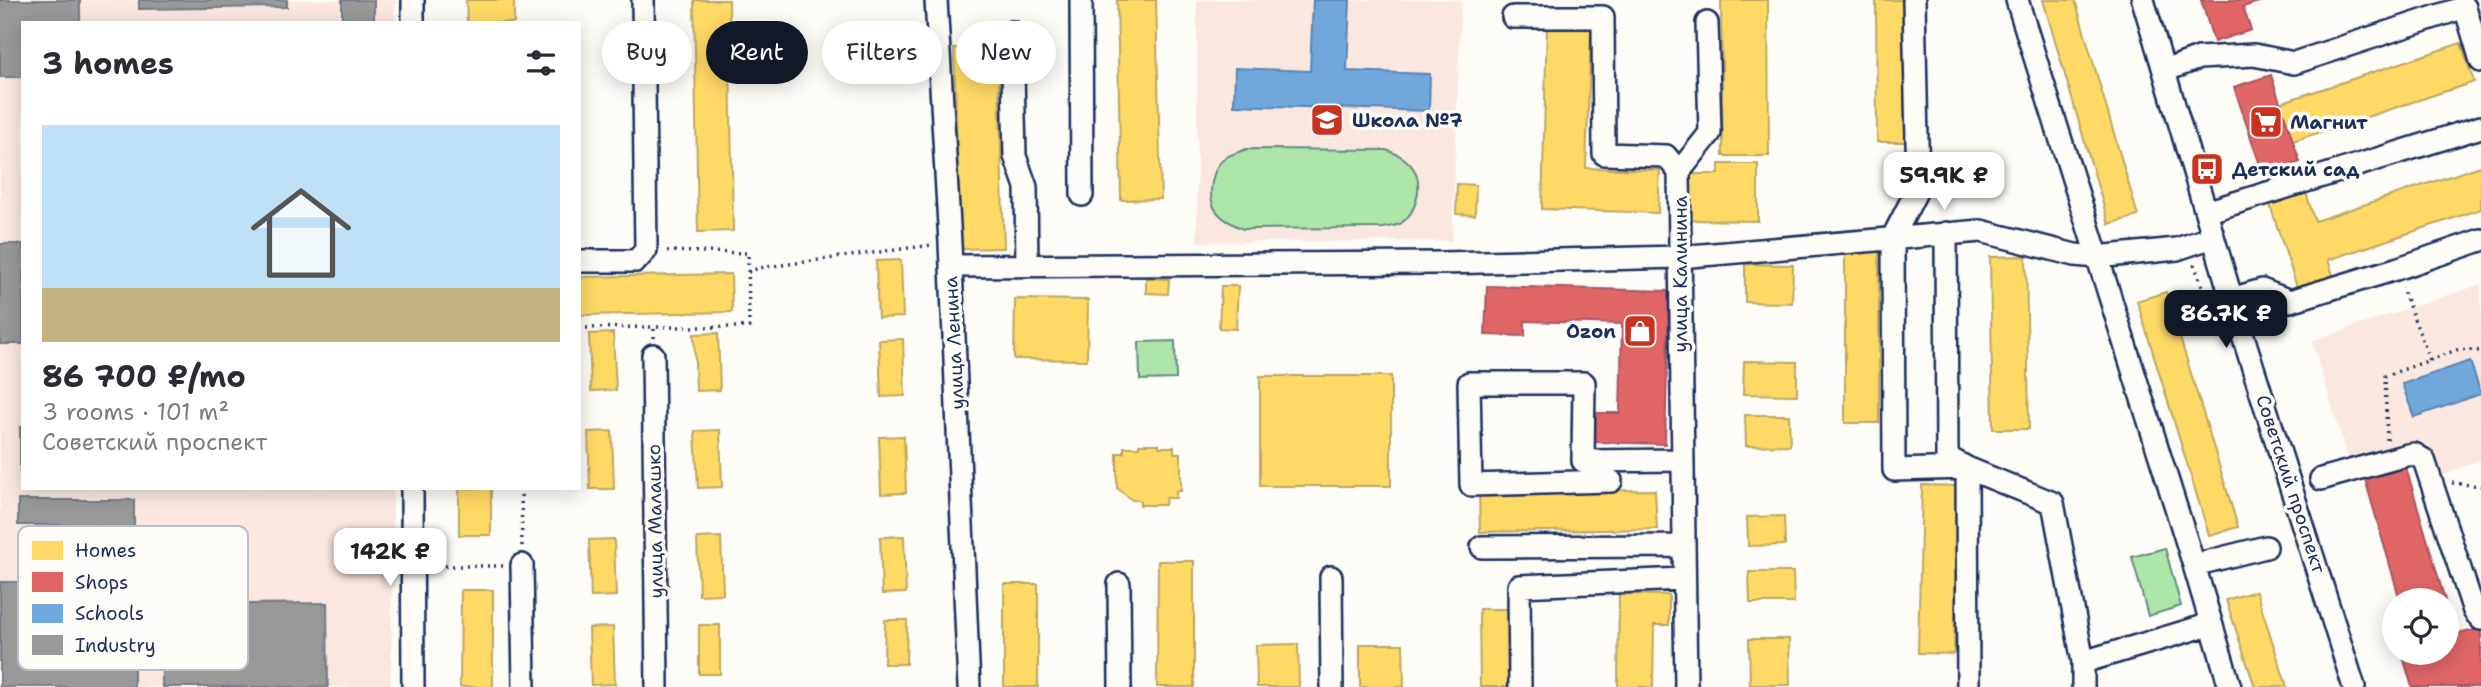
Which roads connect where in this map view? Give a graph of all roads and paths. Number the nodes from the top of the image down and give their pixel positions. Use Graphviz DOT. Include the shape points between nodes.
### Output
graph roads {
  1 [pos="413,0"];
  2 [pos="643,0"];
  3 [pos="936,0"];
  4 [pos="1081,0"];
  5 [pos="1914,0"];
  6 [pos="2017,0"];
  7 [pos="2143,0"];
  8 [pos="1513,17"];
  9 [pos="413,21"];
  10 [pos="1707,23"];
  11 [pos="2481,61"];
  12 [pos="2164,71"];
  13 [pos="1013,84"];
  14 [pos="2481,127"];
  15 [pos="1679,172"];
  16 [pos="1083,195"];
  17 [pos="2206,212"];
  18 [pos="1946,233"];
  19 [pos="1893,237"];
  20 [pos="2213,237"];
  21 [pos="2481,240"];
  22 [pos="950,243"];
  23 [pos="646,250"];
  24 [pos="1679,257"];
  25 [pos="2097,257"];
  26 [pos="581,261"];
  27 [pos="2188,264"];
  28 [pos="1027,265"];
  29 [pos="951,266"];
  30 [pos="2396,269"];
  31 [pos="748,272"];
  32 [pos="2231,299"];
  33 [pos="2209,302"];
  34 [pos="2194,306"];
  35 [pos="2216,323"];
  36 [pos="654,327"];
  37 [pos="581,328"];
  38 [pos="2479,351"];
  39 [pos="653,355"];
  40 [pos="2430,360"];
  41 [pos="1682,460"];
  42 [pos="2387,461"];
  43 [pos="1967,468"];
  44 [pos="2321,480"];
  45 [pos="1611,481"];
  46 [pos="2433,482"];
  47 [pos="2481,486"];
  48 [pos="411,490"];
  49 [pos="521,490"];
  50 [pos="1683,545"];
  51 [pos="1482,547"];
  52 [pos="2266,547"];
  53 [pos="522,565"];
  54 [pos="2194,565"];
  55 [pos="411,566"];
  56 [pos="1331,577"];
  57 [pos="1684,579"];
  58 [pos="1119,584"];
  59 [pos="2481,619"];
  60 [pos="2211,624"];
  61 [pos="2082,662"];
  62 [pos="413,687"];
  63 [pos="524,687"];
  64 [pos="657,687"];
  65 [pos="969,687"];
  66 [pos="1119,687"];
  67 [pos="1332,687"];
  68 [pos="1520,687"];
  69 [pos="1686,687"];
  70 [pos="1968,687"];
  71 [pos="2083,687"];
  72 [pos="2230,687"];
  73 [pos="2354,687"];
  1 -- 9 [label="street"];
  2 -- 23 [label="street"];
  3 -- 22 [label="street, улица Ленина"];
  4 -- 16 [label="street"];
  5 -- 19 [label="street" via="1917,188"];
  6 -- 25 [label="street"];
  7 -- 12 [label="street, Советский проспект"];
  8 -- 15 [label="street, улица Калинина" via="1603,17 1604,154 1666,156"];
  10 -- 15 [label="street" via="1710,133"];
  11 -- 12 [label="street" via="2465,7 2294,63 2255,55 2199,58"];
  12 -- 17 [label="street, Советский проспект"];
  13 -- 28 [label="street" via="1015,156 1026,187"];
  14 -- 17 [label="street"];
  15 -- 24 [label="street, улица Калинина"];
  17 -- 20 [label="street, Советский проспект"];
  18 -- 19 [label="street"];
  18 -- 25 [label="street" via="1981,231"];
  18 -- 43 [label="street" via="1947,457"];
  19 -- 24 [label="street"];
  19 -- 43 [label="street" via="1894,470"];
  20 -- 25 [label="street" via="2177,249"];
  20 -- 32 [label="street, Советский проспект"];
  21 -- 30 [label="street"];
  22 -- 29 [label="street, улица Ленина"];
  22 -- 31 [label="path"];
  23 -- 26 [label="street" via="636,261"];
  23 -- 31 [label="path" via="748,253"];
  24 -- 28 [label="street"];
  24 -- 41 [label="street, улица Калинина"];
  25 -- 54 [label="street"];
  27 -- 33 [label="path" via="2196,264"];
  28 -- 29 [label="street"];
  29 -- 65 [label="street, улица Ленина"];
  30 -- 32 [label="street" via="2290,301 2262,290"];
  30 -- 40 [label="path"];
  31 -- 36 [label="path" via="749,327"];
  32 -- 73 [label="street, Советский проспект"];
  33 -- 34 [label="path"];
  33 -- 35 [label="path"];
  36 -- 37 [label="path"];
  36 -- 39 [label="path"];
  38 -- 40 [label="path" via="2459,349"];
  39 -- 64 [label="street, улица Малашко"];
  40 -- 42 [label="path" via="2385,376"];
  41 -- 45 [label="street" via="1583,461 1584,383 1469,383 1471,485"];
  41 -- 50 [label="street, улица Калинина"];
  42 -- 44 [label="street"];
  42 -- 46 [label="street" via="2407,455 2420,457"];
  43 -- 61 [label="street" via="2053,503"];
  43 -- 70 [label="street"];
  46 -- 47 [label="path"];
  46 -- 59 [label="street" via="2474,611"];
  48 -- 55 [label="street"];
  49 -- 53 [label="path"];
  50 -- 51 [label="street"];
  50 -- 57 [label="street, улица Калинина"];
  52 -- 54 [label="street"];
  53 -- 55 [label="path"];
  53 -- 63 [label="street"];
  54 -- 60 [label="street"];
  55 -- 62 [label="street"];
  56 -- 67 [label="street"];
  57 -- 68 [label="street" via="1519,586"];
  57 -- 69 [label="street, улица Калинина"];
  58 -- 66 [label="street"];
  60 -- 61 [label="street"];
  60 -- 72 [label="street"];
  61 -- 71 [label="street"];
}
